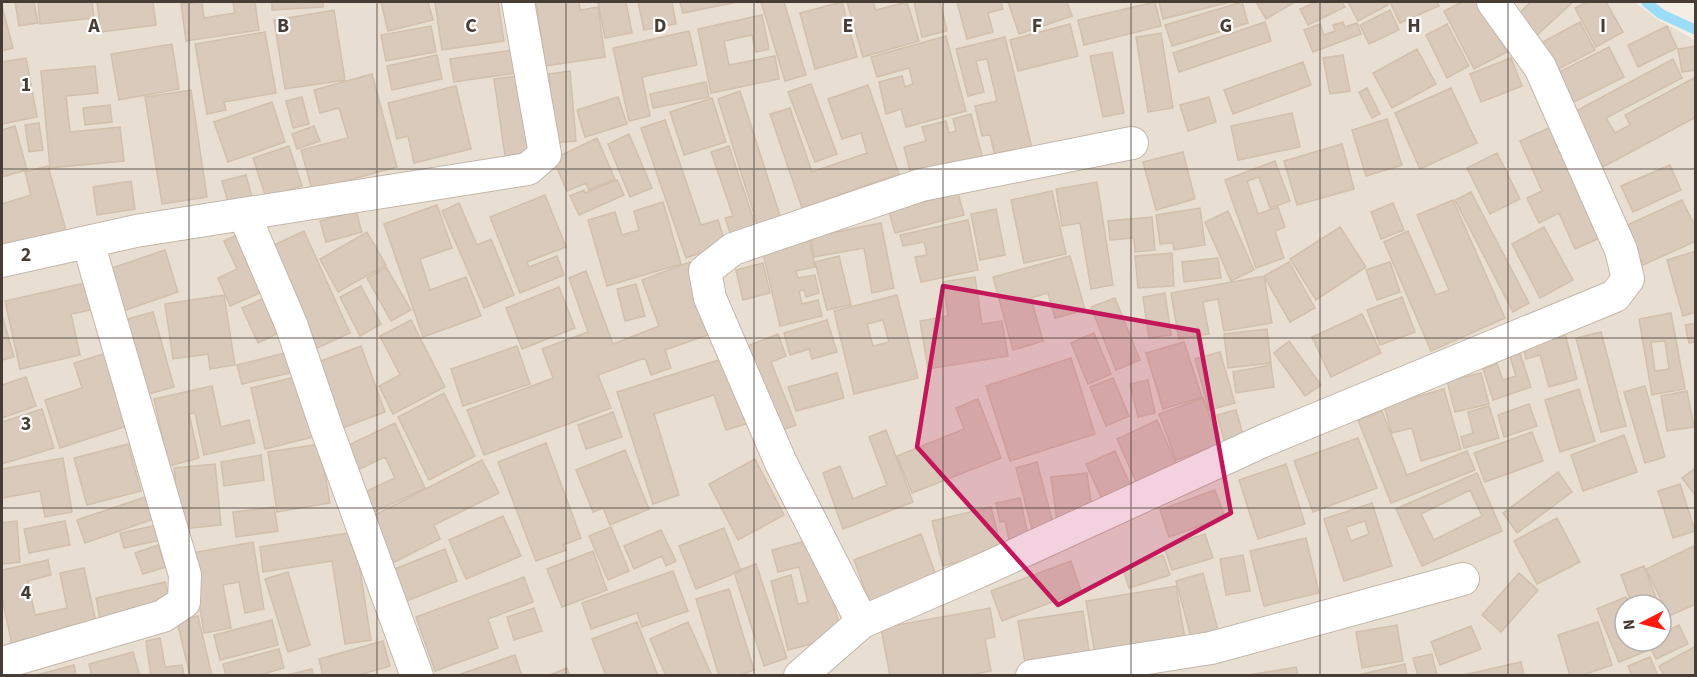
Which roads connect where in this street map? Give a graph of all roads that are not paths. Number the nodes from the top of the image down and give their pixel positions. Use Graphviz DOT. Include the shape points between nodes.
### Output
graph roads {
  1 [pos="518,2"];
  2 [pos="1493,2"];
  3 [pos="1132,143"];
  4 [pos="244,214"];
  5 [pos="88,242"];
  6 [pos="2,261"];
  7 [pos="1463,579"];
  8 [pos="862,622"];
  9 [pos="2,663"];
  10 [pos="417,675"];
  11 [pos="800,675"];
  12 [pos="1032,675"];
  1 -- 4 [label="street" via="545,154 528,169"];
  2 -- 8 [label="street" via="1539,67 1621,250 1628,279 1615,296 1263,441"];
  3 -- 8 [label="street" via="921,185 733,249 705,271 710,298 781,462"];
  4 -- 5 [label="street"];
  4 -- 10 [label="street" via="291,324"];
  5 -- 6 [label="street"];
  5 -- 9 [label="street" via="184,575 184,602 163,616"];
  7 -- 12 [label="street" via="1211,648"];
  8 -- 11 [label="street"];
}
